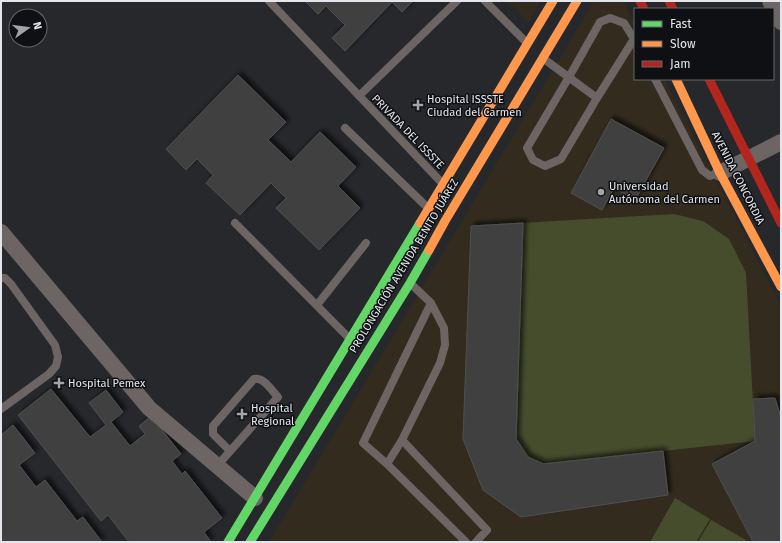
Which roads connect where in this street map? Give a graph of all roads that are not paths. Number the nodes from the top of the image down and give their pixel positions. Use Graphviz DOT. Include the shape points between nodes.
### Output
graph roads {
  1 [pos="269,1"];
  2 [pos="457,1"];
  3 [pos="485,1"];
  4 [pos="553,1"];
  5 [pos="577,1"];
  6 [pos="774,9"];
  7 [pos="781,22"];
  8 [pos="634,38"];
  9 [pos="634,42"];
  10 [pos="535,51"];
  11 [pos="569,78"];
  12 [pos="656,80"];
  13 [pos="676,80"];
  14 [pos="710,80"];
  15 [pos="359,96"];
  16 [pos="597,98"];
  17 [pos="345,128"];
  18 [pos="781,142"];
  19 [pos="749,158"];
  20 [pos="720,173"];
  21 [pos="451,192"];
  22 [pos="437,215"];
  23 [pos="235,223"];
  24 [pos="781,223"];
  25 [pos="1,232"];
  26 [pos="366,243"];
  27 [pos="1,278"];
  28 [pos="410,283"];
  29 [pos="781,287"];
  30 [pos="431,303"];
  31 [pos="316,305"];
  32 [pos="350,340"];
  33 [pos="1,409"];
  34 [pos="402,440"];
  35 [pos="230,451"];
  36 [pos="387,464"];
  37 [pos="217,466"];
  38 [pos="255,498"];
  39 [pos="228,542"];
  40 [pos="250,542"];
  41 [pos="466,542"];
  42 [pos="476,542"];
  1 -- 15 [label="lane, PRIVADA DEL ISSSTE"];
  2 -- 15 [label="lane, PRIVADA DEL ISSSTE"];
  3 -- 10 [label="lane"];
  4 -- 10 [label="main road, PROLONGACIÓN AVENIDA BENITO JUÁREZ"];
  5 -- 10 [label="main road, PROLONGACIÓN AVENIDA BENITO JUÁREZ"];
  6 -- 7 [label="street"];
  8 -- 11 [label="lane" via="624,23 610,18 600,22"];
  9 -- 16 [label="lane"];
  10 -- 11 [label="lane"];
  10 -- 21 [label="main road, PROLONGACIÓN AVENIDA BENITO JUÁREZ"];
  10 -- 21 [label="main road, PROLONGACIÓN AVENIDA BENITO JUÁREZ"];
  11 -- 16 [label="lane"];
  11 -- 16 [label="lane" via="527,148 532,160 545,166 561,159"];
  12 -- 20 [label="lane" via="702,170 710,176"];
  13 -- 20 [label="main road, AVENIDA CONCORDIA"];
  14 -- 19 [label="main road, AVENIDA CONCORDIA"];
  15 -- 21 [label="lane, PRIVADA DEL ISSSTE"];
  17 -- 22 [label="lane"];
  18 -- 19 [label="street"];
  19 -- 20 [label="street"];
  19 -- 24 [label="main road, AVENIDA CONCORDIA"];
  20 -- 29 [label="main road, AVENIDA CONCORDIA"];
  21 -- 22 [label="main road, PROLONGACIÓN AVENIDA BENITO JUÁREZ"];
  21 -- 22 [label="main road, PROLONGACIÓN AVENIDA BENITO JUÁREZ"];
  22 -- 28 [label="main road, PROLONGACIÓN AVENIDA BENITO JUÁREZ"];
  22 -- 32 [label="main road, PROLONGACIÓN AVENIDA BENITO JUÁREZ"];
  23 -- 31 [label="lane"];
  25 -- 37 [label="street" via="149,408"];
  26 -- 31 [label="lane"];
  27 -- 33 [label="lane" via="5,278 11,284 44,329 55,345 58,357 56,366 49,374"];
  28 -- 30 [label="lane"];
  28 -- 40 [label="main road, PROLONGACIÓN AVENIDA BENITO JUÁREZ"];
  30 -- 34 [label="lane" via="444,328 445,345 440,363"];
  30 -- 36 [label="lane" via="363,443"];
  31 -- 32 [label="lane"];
  32 -- 38 [label="main road, PROLONGACIÓN AVENIDA BENITO JUÁREZ"];
  34 -- 36 [label="lane"];
  34 -- 42 [label="lane" via="487,530"];
  35 -- 35 [label="lane" via="213,434 213,426 254,379 258,378 278,397"];
  35 -- 37 [label="lane"];
  36 -- 41 [label="lane"];
  37 -- 38 [label="street"];
  38 -- 39 [label="main road, PROLONGACIÓN AVENIDA BENITO JUÁREZ"];
}
